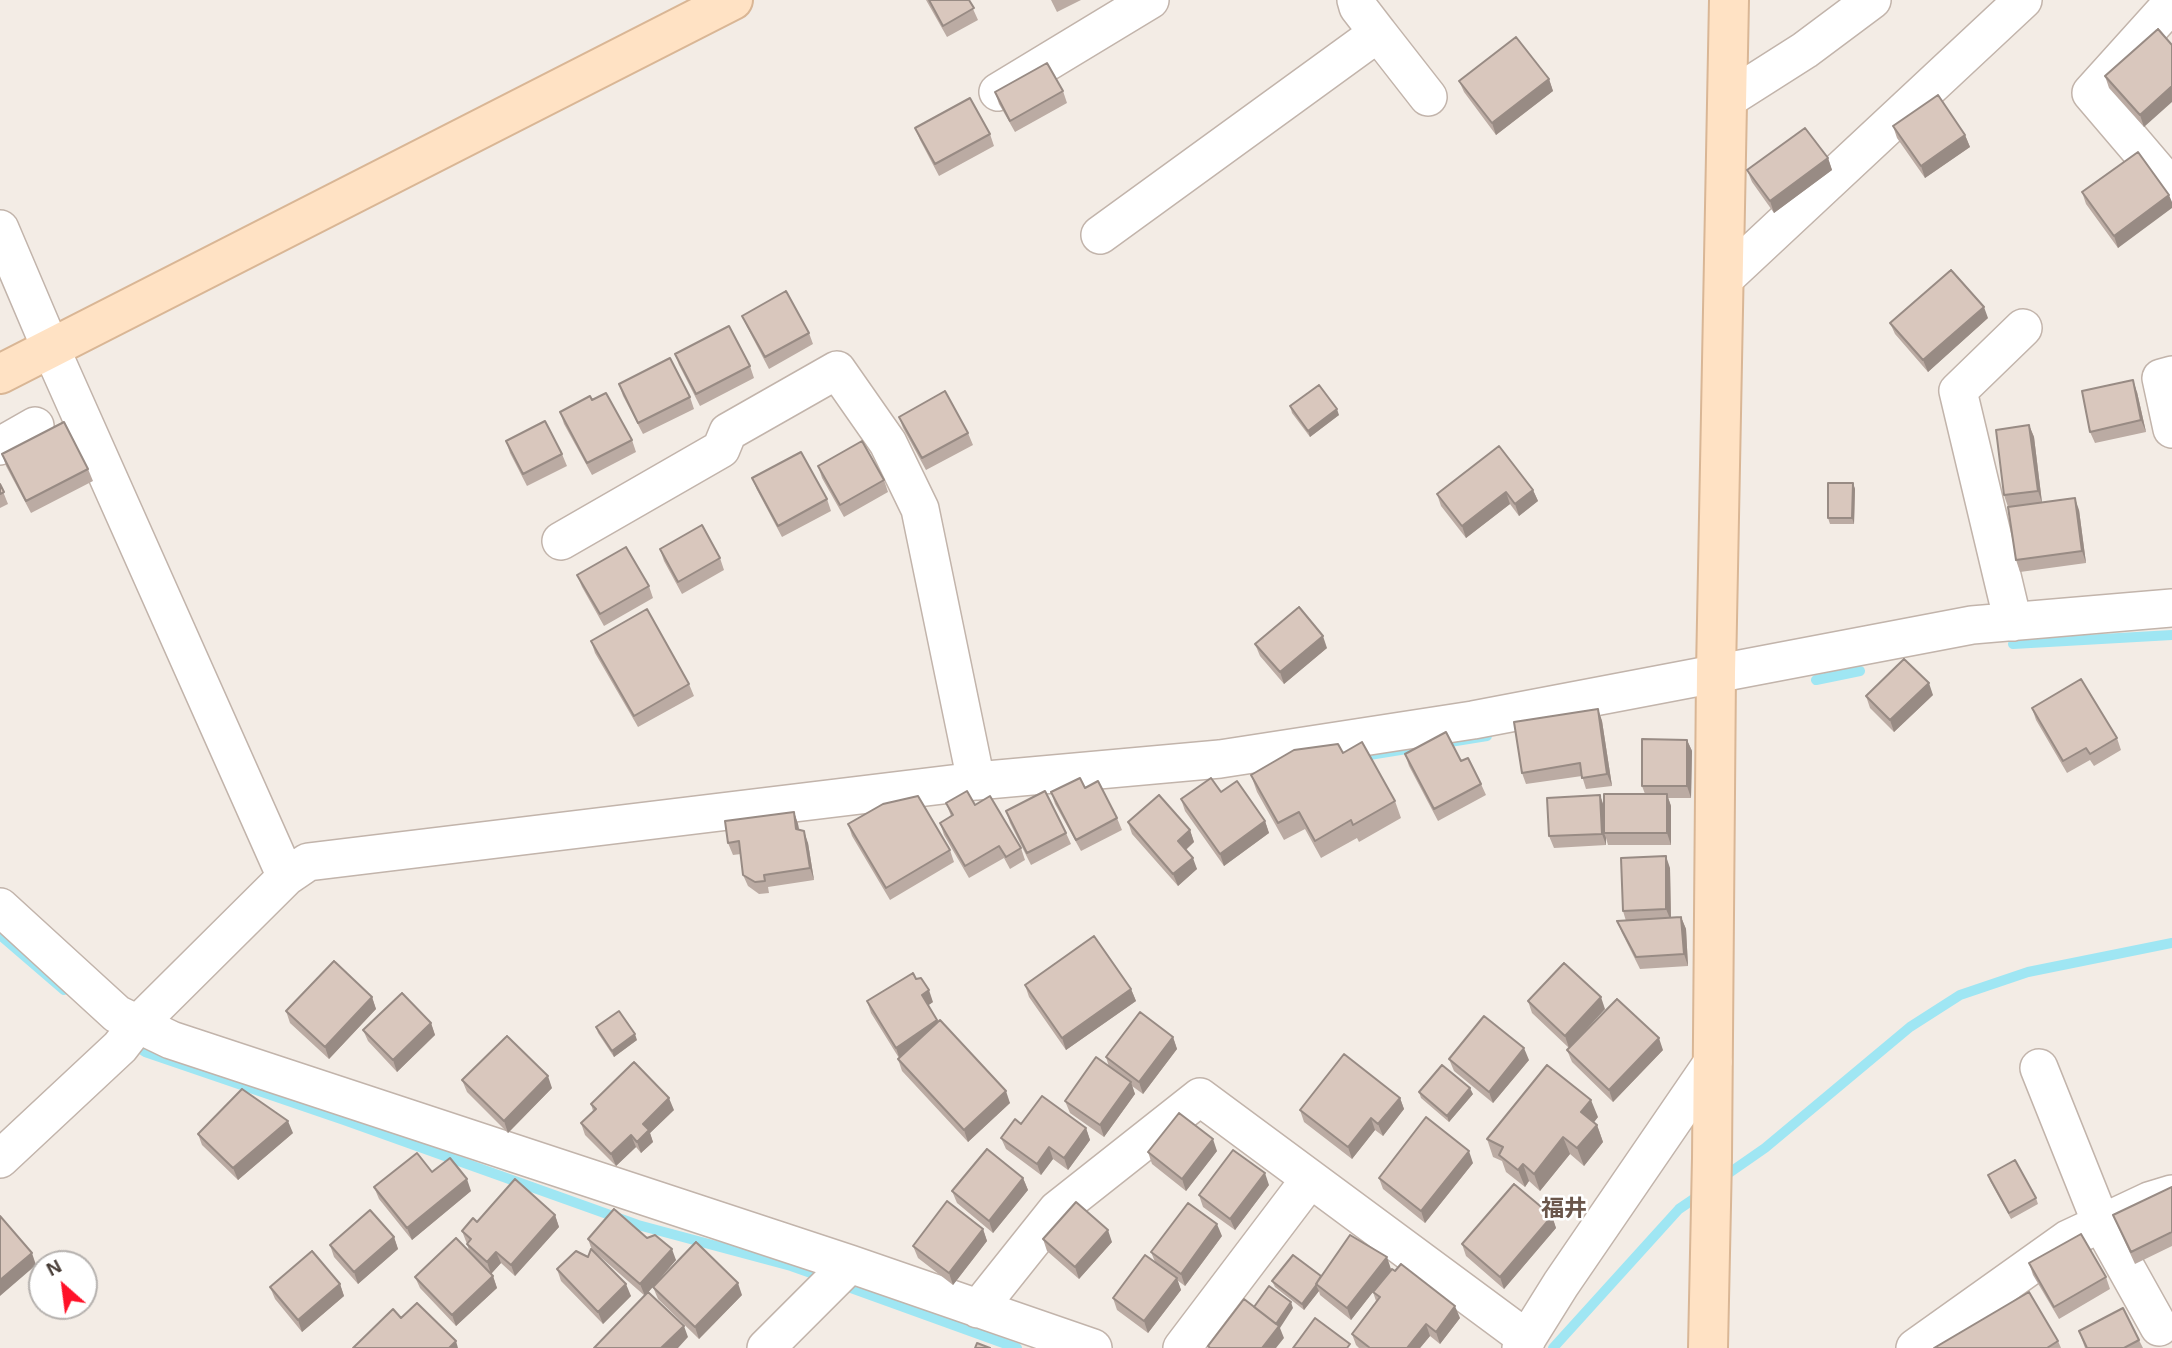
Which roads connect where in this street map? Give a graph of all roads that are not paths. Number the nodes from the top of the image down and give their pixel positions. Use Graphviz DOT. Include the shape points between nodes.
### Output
graph roads {
  1 [pos="733,0"];
  2 [pos="1150,0"];
  3 [pos="1356,0"];
  4 [pos="1730,0"];
  5 [pos="1872,0"];
  6 [pos="2023,0"];
  7 [pos="2172,3"];
  8 [pos="1378,33"];
  9 [pos="998,92"];
  10 [pos="1428,97"];
  11 [pos="1728,99"];
  12 [pos="2172,188"];
  13 [pos="1100,235"];
  14 [pos="4,250"];
  15 [pos="1724,279"];
  16 [pos="2023,328"];
  17 [pos="51,349"];
  18 [pos="0,374"];
  19 [pos="2172,375"];
  20 [pos="35,426"];
  21 [pos="2172,429"];
  22 [pos="0,446"];
  23 [pos="561,541"];
  24 [pos="2172,608"];
  25 [pos="2013,622"];
  26 [pos="1716,672"];
  27 [pos="976,782"];
  28 [pos="286,877"];
  29 [pos="0,907"];
  30 [pos="130,1035"];
  31 [pos="1713,1062"];
  32 [pos="2039,1068"];
  33 [pos="0,1159"];
  34 [pos="1310,1179"];
  35 [pos="2172,1194"];
  36 [pos="2101,1223"];
  37 [pos="849,1265"];
  38 [pos="978,1309"];
  39 [pos="2160,1327"];
  40 [pos="1524,1344"];
  41 [pos="766,1348"];
  42 [pos="1093,1348"];
  43 [pos="1182,1348"];
  44 [pos="1708,1348"];
  45 [pos="1915,1348"];
  1 -- 17 [label="street"];
  2 -- 9 [label="street"];
  3 -- 8 [label="street"];
  4 -- 11 [label="street"];
  5 -- 11 [label="street"];
  6 -- 15 [label="street"];
  7 -- 12 [label="street" via="2091,93"];
  8 -- 10 [label="street"];
  8 -- 13 [label="street"];
  11 -- 15 [label="street"];
  14 -- 17 [label="street"];
  15 -- 26 [label="street"];
  16 -- 25 [label="street" via="1958,391"];
  17 -- 18 [label="street"];
  17 -- 28 [label="street"];
  19 -- 21 [label="street" via="2161,378"];
  20 -- 22 [label="street"];
  23 -- 27 [label="street" via="721,449 728,432 836,370 888,443 920,509"];
  24 -- 25 [label="street"];
  25 -- 26 [label="street" via="1972,625"];
  26 -- 27 [label="street" via="1473,720 1220,760"];
  26 -- 31 [label="street"];
  27 -- 28 [label="street" via="307,862"];
  28 -- 30 [label="street"];
  29 -- 30 [label="street" via="117,1014"];
  30 -- 33 [label="street"];
  30 -- 37 [label="street" via="171,1040"];
  31 -- 40 [label="street"];
  31 -- 44 [label="street"];
  32 -- 36 [label="street"];
  34 -- 38 [label="street" via="1200,1097 1057,1210"];
  34 -- 40 [label="street"];
  34 -- 43 [label="street"];
  35 -- 36 [label="street"];
  36 -- 39 [label="street"];
  36 -- 45 [label="street" via="2068,1239"];
  37 -- 38 [label="street"];
  37 -- 41 [label="street"];
  38 -- 42 [label="street"];
}
